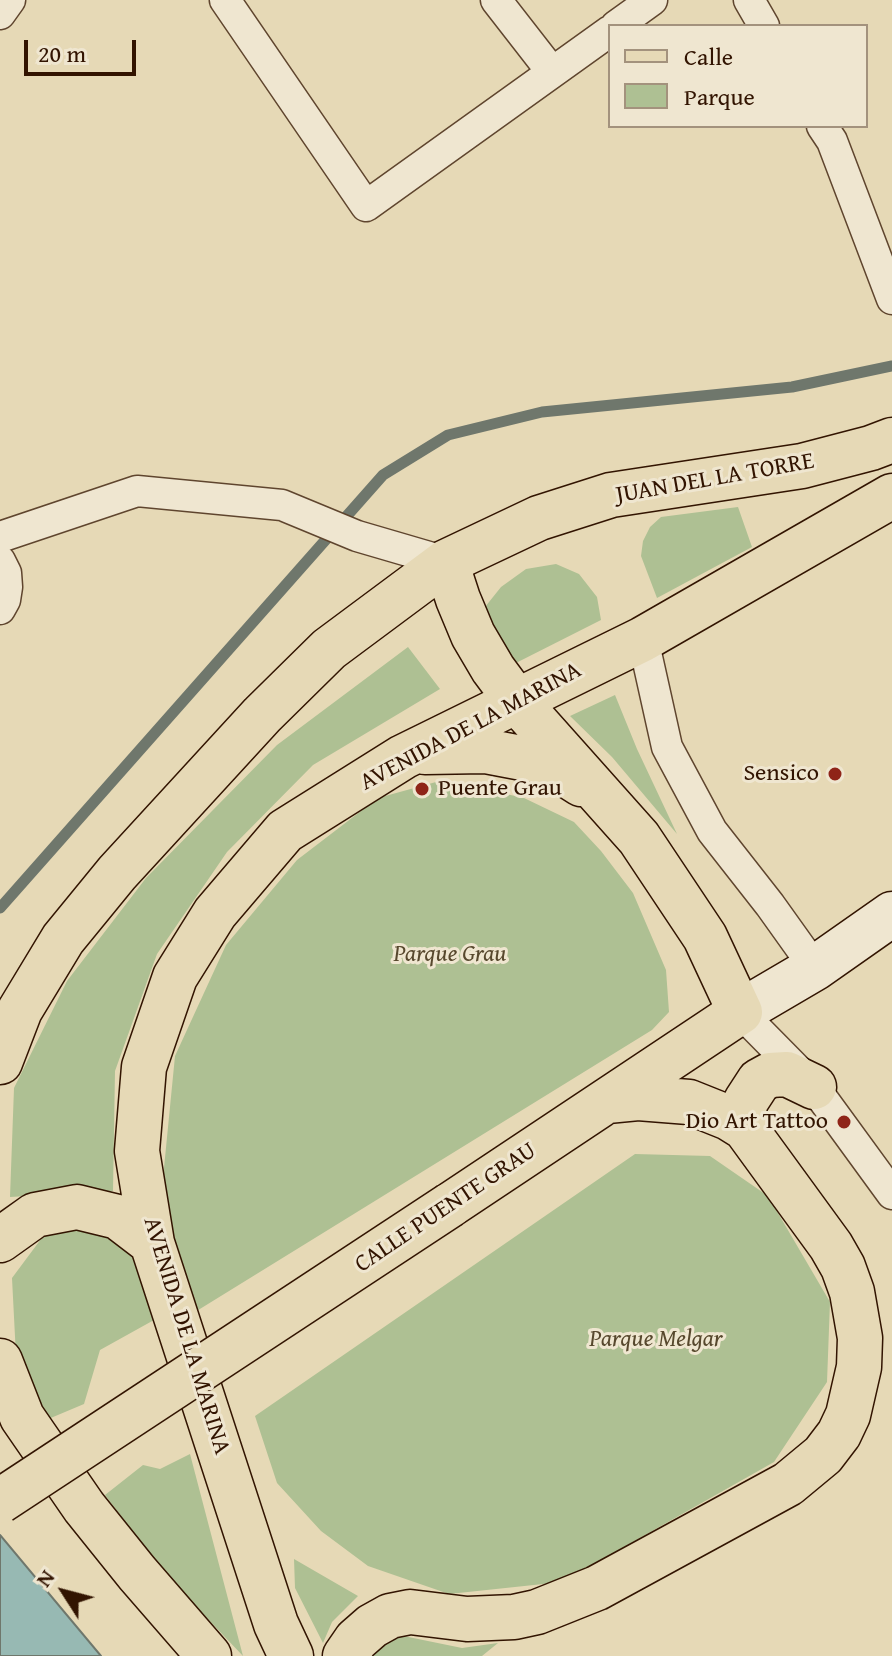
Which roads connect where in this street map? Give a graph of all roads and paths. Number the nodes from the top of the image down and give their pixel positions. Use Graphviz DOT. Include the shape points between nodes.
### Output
graph roads {
  1 [pos="10,0"];
  2 [pos="225,0"];
  3 [pos="496,0"];
  4 [pos="652,0"];
  5 [pos="749,0"];
  6 [pos="0,14"];
  7 [pos="619,24"];
  8 [pos="763,24"];
  9 [pos="608,32"];
  10 [pos="552,72"];
  11 [pos="823,128"];
  12 [pos="892,299"];
  13 [pos="892,440"];
  14 [pos="890,502"];
  15 [pos="0,537"];
  16 [pos="0,561"];
  17 [pos="446,562"];
  18 [pos="0,609"];
  19 [pos="643,639"];
  20 [pos="516,700"];
  21 [pos="403,757"];
  22 [pos="607,800"];
  23 [pos="892,914"];
  24 [pos="815,968"];
  25 [pos="740,1012"];
  26 [pos="0,1062"];
  27 [pos="814,1087"];
  28 [pos="607,1101"];
  29 [pos="745,1128"];
  30 [pos="892,1194"];
  31 [pos="0,1240"];
  32 [pos="152,1243"];
  33 [pos="0,1361"];
  34 [pos="0,1501"];
  35 [pos="209,1656"];
  36 [pos="291,1656"];
  37 [pos="345,1656"];
  1 -- 6 [label="street"];
  2 -- 10 [label="street" via="366,206"];
  3 -- 10 [label="street"];
  4 -- 7 [label="street"];
  5 -- 8 [label="street"];
  9 -- 10 [label="street"];
  11 -- 12 [label="street"];
  13 -- 17 [label="main road, JUAN DEL LA TORRE" via="802,466 611,495 539,518"];
  14 -- 19 [label="main road"];
  15 -- 17 [label="street" via="137,491 282,505 357,536"];
  16 -- 18 [label="street" via="7,587"];
  17 -- 20 [label="main road" via="473,635"];
  17 -- 26 [label="main road" via="329,649 117,873 63,939 20,1010"];
  19 -- 20 [label="main road, AVENIDA DE LA MARINA"];
  19 -- 24 [label="street" via="667,747 712,831"];
  20 -- 21 [label="main road, AVENIDA DE LA MARINA"];
  20 -- 22 [label="main road"];
  21 -- 22 [label="main road" via="485,751 548,763"];
  21 -- 32 [label="main road, AVENIDA DE LA MARINA" via="285,831 215,913 175,977 144,1067 137,1151"];
  22 -- 25 [label="main road" via="705,937"];
  23 -- 24 [label="street, CALLE PUENTE GRAU"];
  24 -- 25 [label="street, CALLE PUENTE GRAU"];
  25 -- 27 [label="street"];
  25 -- 28 [label="main road, CALLE PUENTE GRAU"];
  27 -- 29 [label="main road" via="787,1074 759,1081 746,1101"];
  27 -- 30 [label="street"];
  28 -- 29 [label="main road" via="689,1102"];
  28 -- 34 [label="main road, CALLE PUENTE GRAU, bridge"];
  29 -- 37 [label="main road" via="831,1246 852,1292 859,1367 839,1434 804,1473 773,1494 597,1588 514,1617 467,1619 410,1612 390,1616 356,1640"];
  31 -- 32 [label="main road" via="35,1215 77,1207 118,1217"];
  32 -- 36 [label="main road, AVENIDA DE LA MARINA" via="276,1624"];
  33 -- 35 [label="main road" via="22,1417 84,1507"];
}
